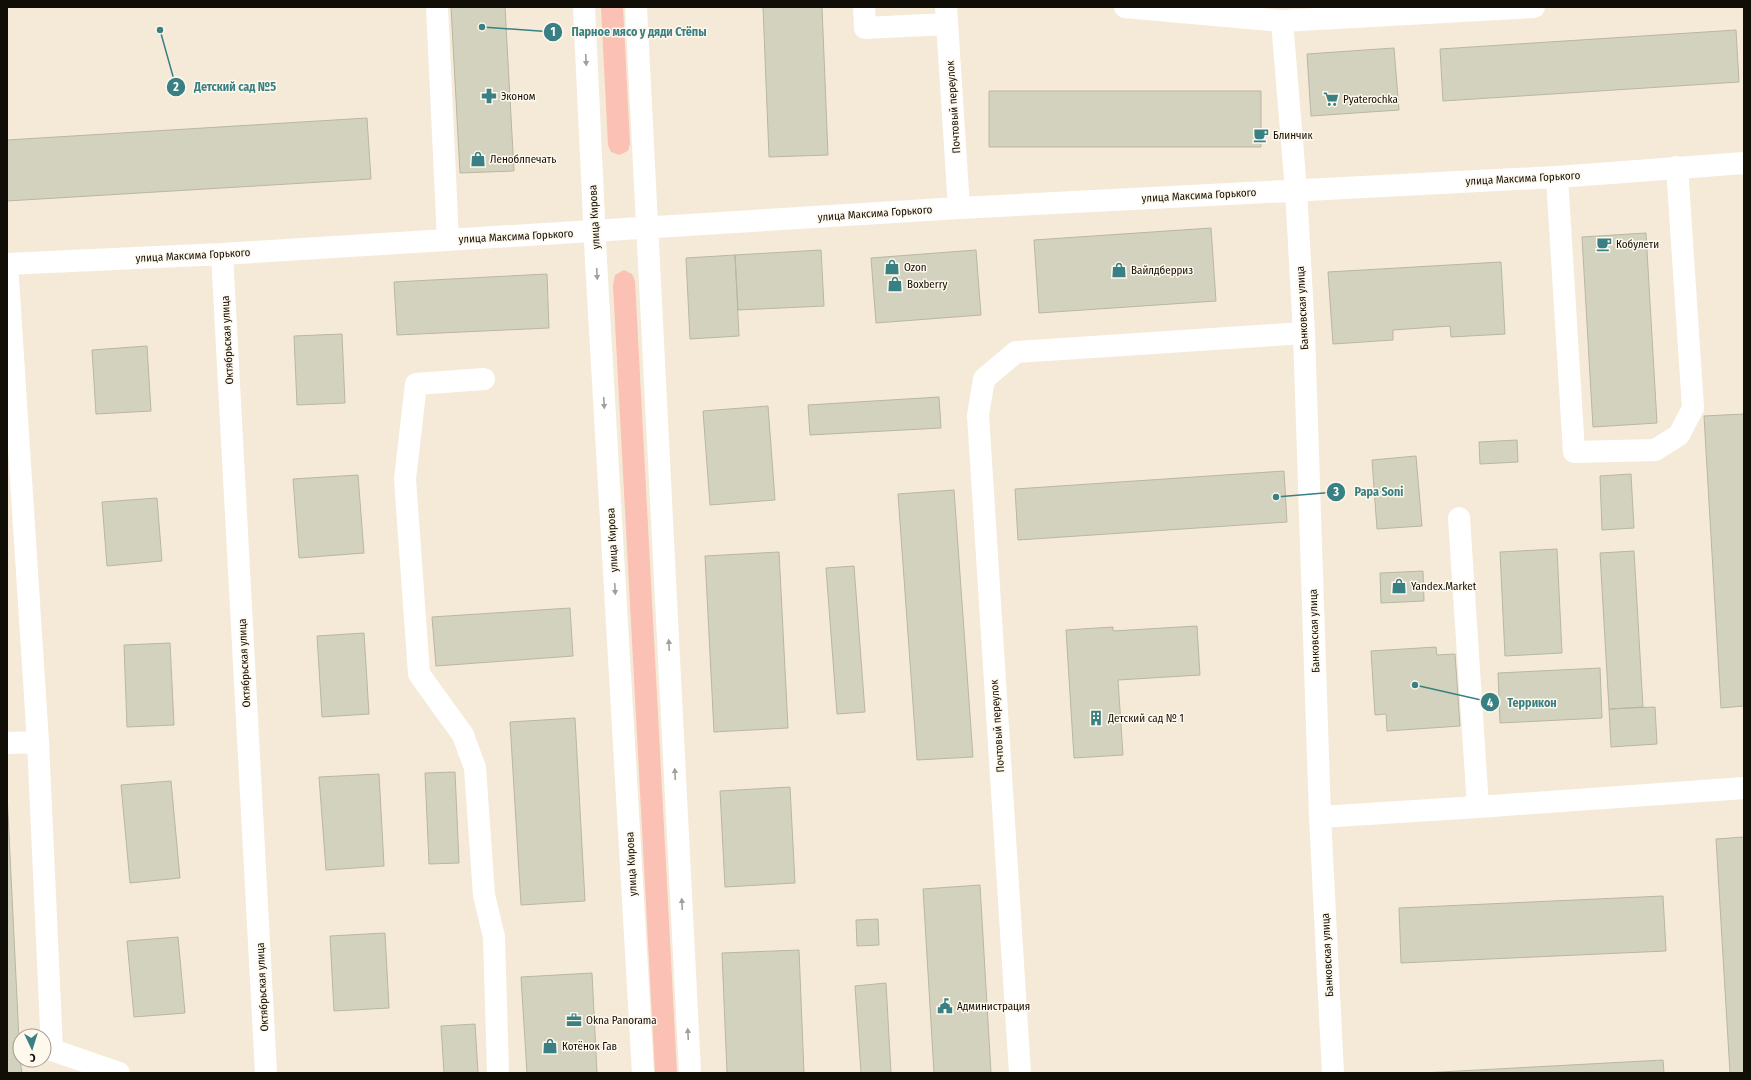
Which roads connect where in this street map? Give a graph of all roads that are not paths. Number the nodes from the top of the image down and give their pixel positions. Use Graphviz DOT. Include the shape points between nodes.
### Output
graph roads {
  1 [pos="437,7"];
  2 [pos="584,7"];
  3 [pos="636,7"];
  4 [pos="864,7"];
  5 [pos="1124,7"];
  6 [pos="1533,7"];
  7 [pos="1320,13"];
  8 [pos="947,15"];
  9 [pos="1282,21"];
  10 [pos="1744,163"];
  11 [pos="1677,167"];
  12 [pos="1557,177"];
  13 [pos="1296,190"];
  14 [pos="959,208"];
  15 [pos="648,228"];
  16 [pos="595,231"];
  17 [pos="448,240"];
  18 [pos="222,254"];
  19 [pos="7,264"];
  20 [pos="1304,334"];
  21 [pos="484,379"];
  22 [pos="1459,518"];
  23 [pos="38,742"];
  24 [pos="7,743"];
  25 [pos="1744,788"];
  26 [pos="1478,808"];
  27 [pos="1320,817"];
  28 [pos="119,1073"];
  29 [pos="266,1073"];
  30 [pos="498,1073"];
  31 [pos="643,1073"];
  32 [pos="690,1073"];
  33 [pos="1020,1073"];
  34 [pos="1333,1073"];
  1 -- 17 [label="street"];
  2 -- 16 [label="street, улица Кирова, one-way"];
  3 -- 15 [label="street"];
  4 -- 8 [label="street" via="865,28"];
  5 -- 9 [label="street"];
  6 -- 7 [label="street"];
  7 -- 9 [label="street"];
  8 -- 14 [label="street, Почтовый переулок"];
  9 -- 13 [label="street, Банковская улица"];
  10 -- 11 [label="street, улица Максима Горького"];
  11 -- 12 [label="street, улица Максима Горького"];
  11 -- 12 [label="street" via="1693,408 1679,435 1655,450 1574,452"];
  12 -- 13 [label="street, улица Максима Горького"];
  13 -- 14 [label="street, улица Максима Горького"];
  13 -- 20 [label="street, Банковская улица"];
  14 -- 15 [label="street, улица Максима Горького"];
  15 -- 16 [label="street, улица Максима Горького"];
  32 -- 15 [label="street, one-way"];
  16 -- 17 [label="street, улица Максима Горького"];
  16 -- 31 [label="street, улица Кирова, one-way"];
  17 -- 18 [label="street, улица Максима Горького"];
  18 -- 19 [label="street, улица Максима Горького"];
  18 -- 29 [label="street, Октябрьская улица"];
  19 -- 23 [label="street"];
  20 -- 27 [label="street, Банковская улица"];
  20 -- 33 [label="street, Почтовый переулок" via="1016,352 984,379 978,415"];
  21 -- 30 [label="street" via="416,384 405,479 419,674 463,735 475,768 484,895 494,937"];
  22 -- 26 [label="street"];
  23 -- 24 [label="street"];
  23 -- 28 [label="street" via="52,1050"];
  25 -- 26 [label="street"];
  26 -- 27 [label="street"];
  27 -- 34 [label="street, Банковская улица"];
}
